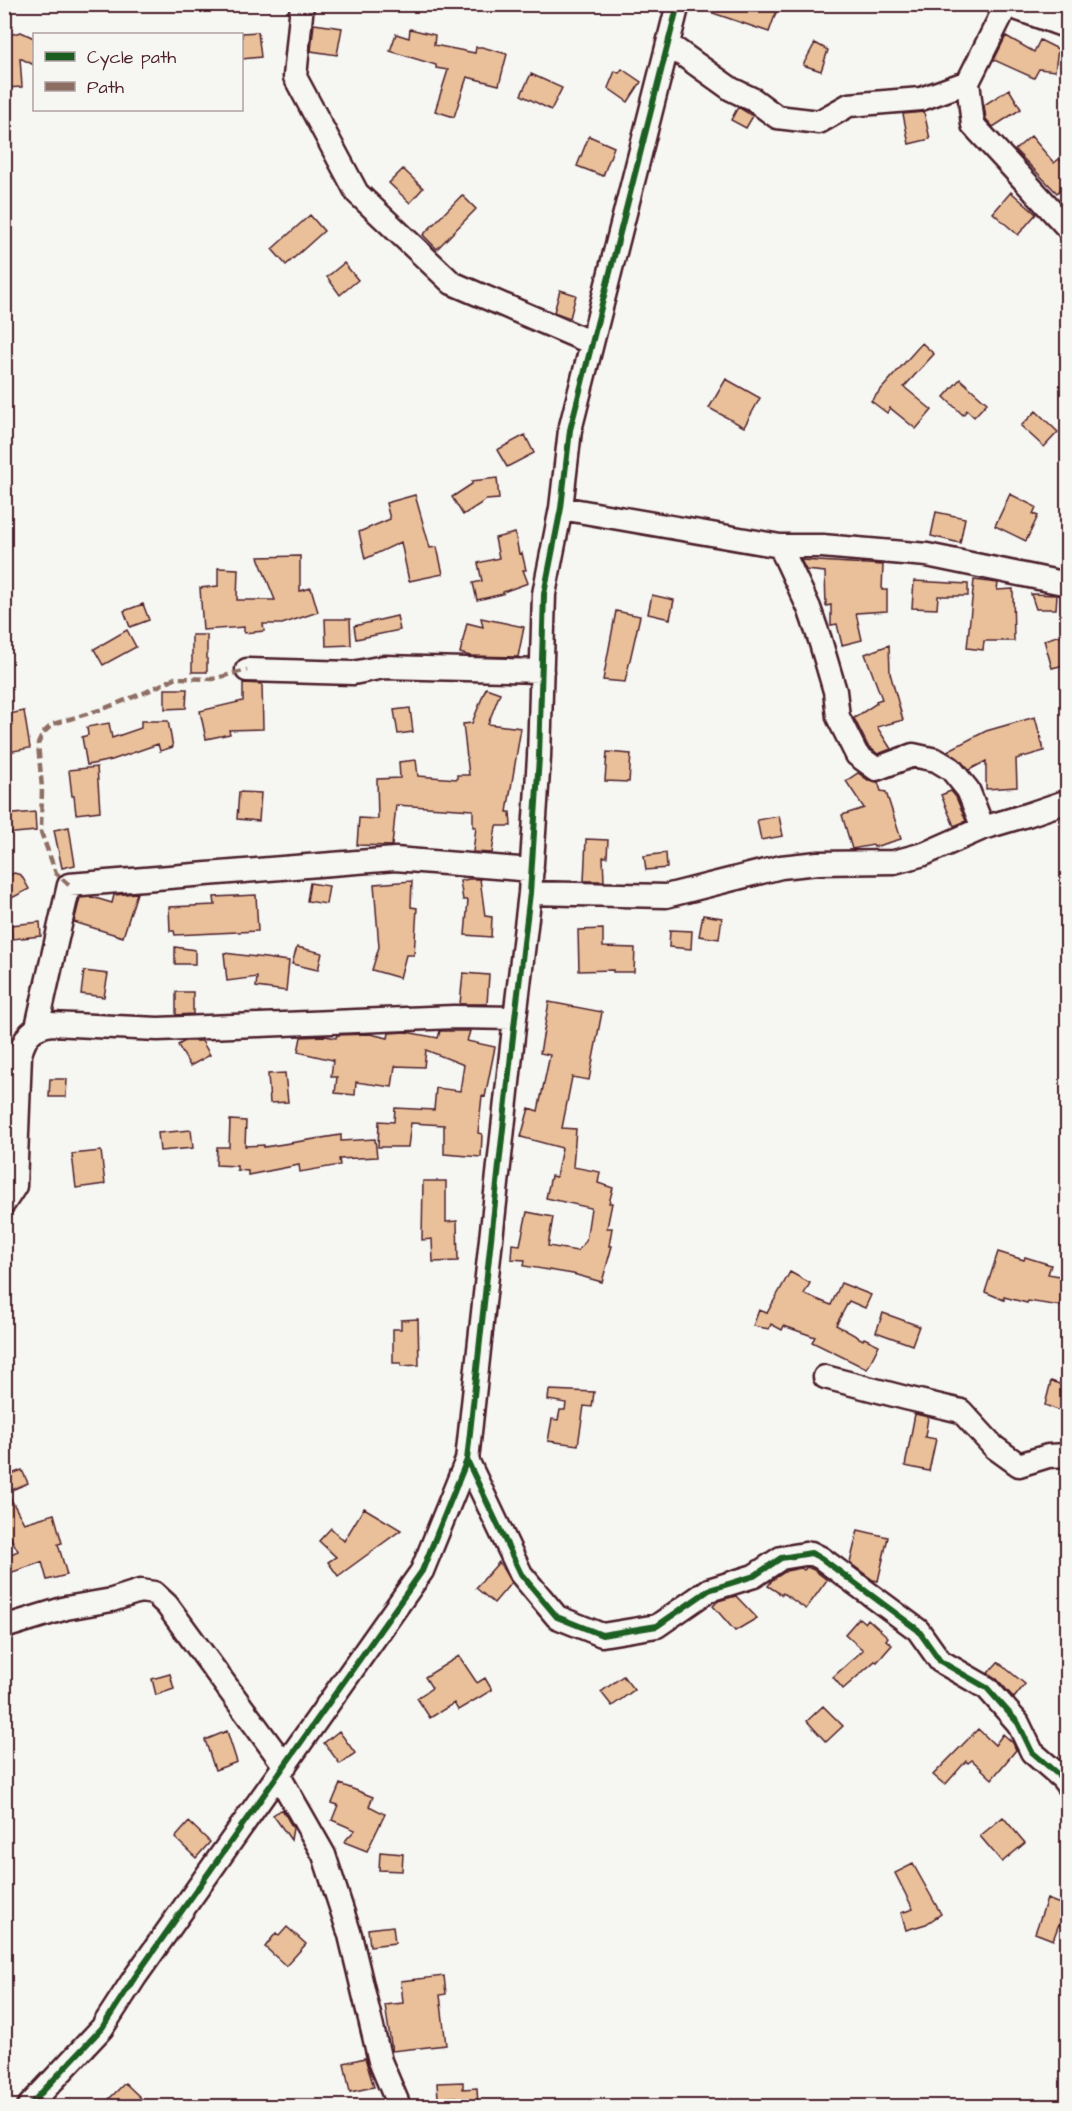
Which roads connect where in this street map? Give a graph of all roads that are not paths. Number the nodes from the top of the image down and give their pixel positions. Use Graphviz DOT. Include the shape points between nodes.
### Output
graph roads {
  1 [pos="302,4"];
  2 [pos="678,4"];
  3 [pos="1006,4"];
  4 [pos="1011,4"];
  5 [pos="1068,27"];
  6 [pos="668,45"];
  7 [pos="968,82"];
  8 [pos="1068,228"];
  9 [pos="592,343"];
  10 [pos="561,508"];
  11 [pos="780,546"];
  12 [pos="1068,584"];
  13 [pos="247,670"];
  14 [pos="542,671"];
  15 [pos="1068,801"];
  16 [pos="983,828"];
  17 [pos="532,870"];
  18 [pos="530,893"];
  19 [pos="515,1018"];
  20 [pos="37,1027"];
  21 [pos="12,1055"];
  22 [pos="4,1203"];
  23 [pos="825,1377"];
  24 [pos="1068,1455"];
  25 [pos="467,1460"];
  26 [pos="4,1627"];
  27 [pos="282,1771"];
  28 [pos="1068,1786"];
  29 [pos="29,2106"];
  30 [pos="399,2106"];
  1 -- 9 [label="street" via="295,78 357,193 452,283"];
  2 -- 6 [label="street"];
  3 -- 7 [label="street"];
  4 -- 5 [label="street"];
  6 -- 7 [label="street" via="777,117 819,122 849,105 921,99"];
  6 -- 9 [label="street"];
  7 -- 8 [label="street" via="973,124"];
  9 -- 10 [label="street" via="570,430"];
  10 -- 11 [label="street"];
  10 -- 14 [label="street" via="544,594"];
  11 -- 12 [label="street" via="927,555"];
  11 -- 16 [label="street" via="809,608 835,691 838,717 857,755 876,769 914,755 936,760 951,769 968,790"];
  13 -- 14 [label="street" via="353,673 384,667"];
  14 -- 17 [label="street"];
  15 -- 16 [label="street"];
  16 -- 18 [label="street" via="924,854 894,862 781,867 666,896"];
  17 -- 18 [label="street"];
  17 -- 20 [label="street" via="395,859 69,885"];
  18 -- 19 [label="street"];
  19 -- 20 [label="street" via="158,1029 51,1024"];
  19 -- 25 [label="street"];
  20 -- 21 [label="street"];
  21 -- 22 [label="street" via="15,1186"];
  23 -- 24 [label="street" via="961,1411 994,1447 1019,1465 1048,1456"];
  25 -- 27 [label="street" via="422,1571"];
  25 -- 28 [label="street" via="521,1574 557,1617 602,1635 657,1626 709,1590 754,1576 781,1558 811,1553 918,1630 940,1660 987,1688 1018,1724 1032,1752"];
  26 -- 27 [label="street" via="140,1591 154,1593 167,1605"];
  27 -- 29 [label="street" via="102,2028"];
  27 -- 30 [label="street" via="324,1855 350,1935 380,2061"];
}
